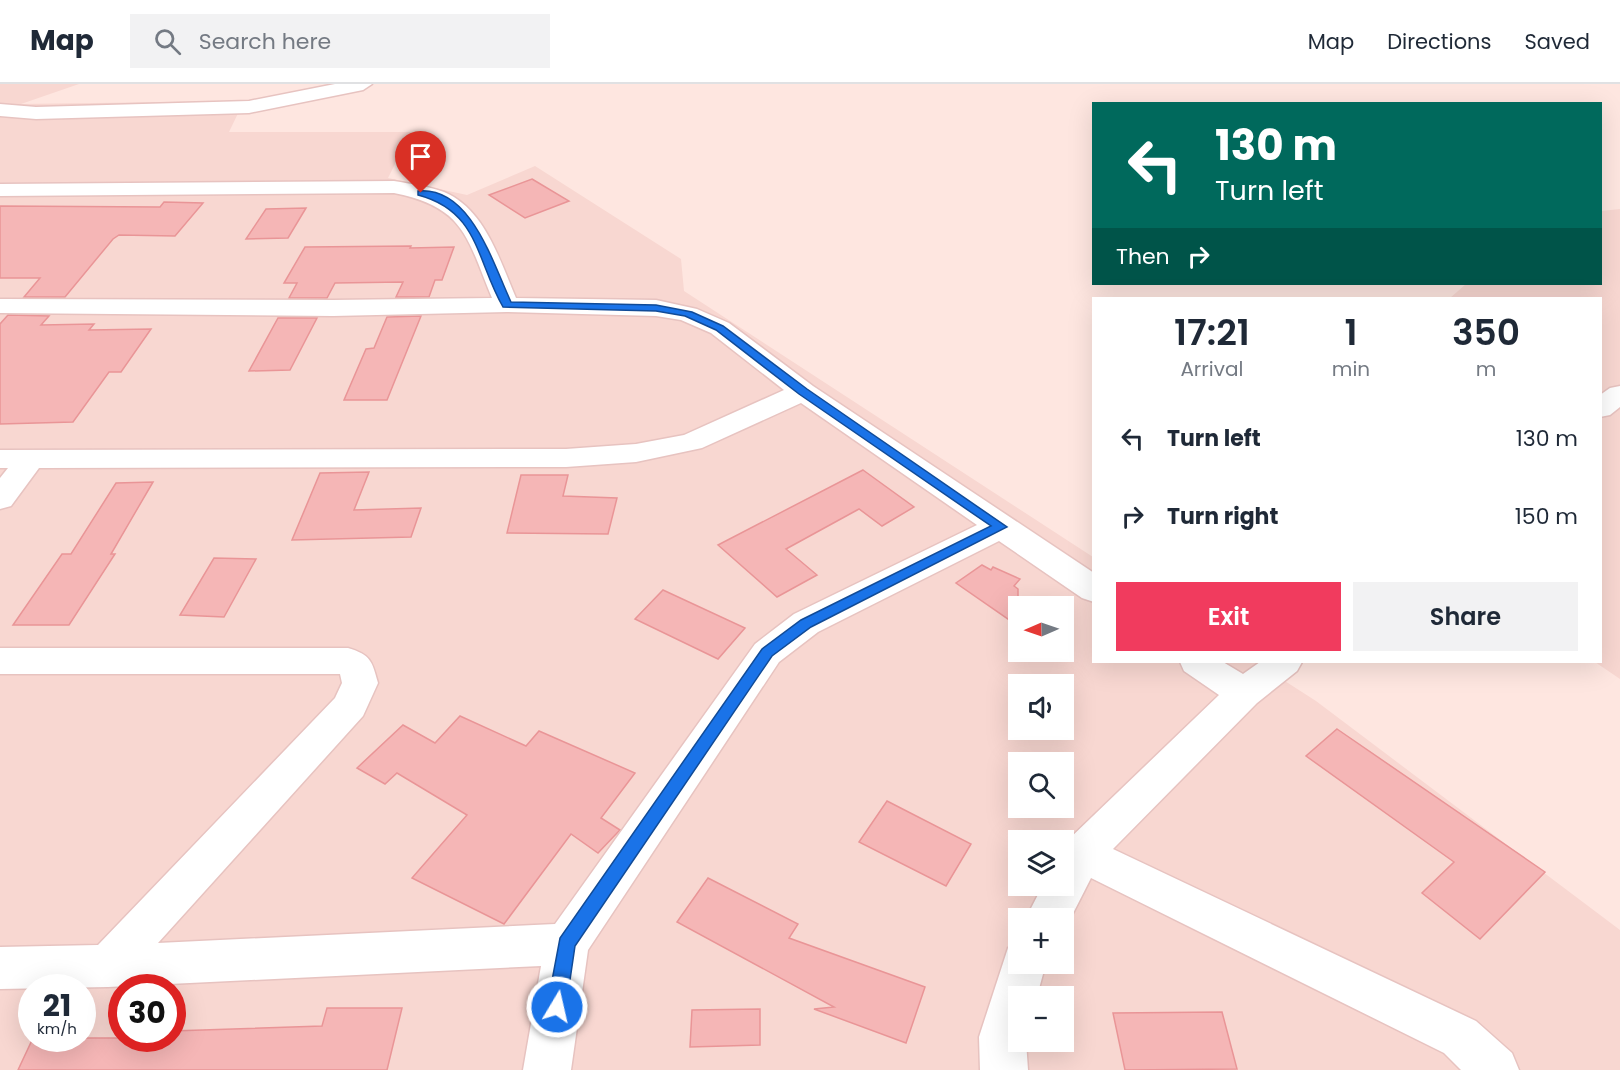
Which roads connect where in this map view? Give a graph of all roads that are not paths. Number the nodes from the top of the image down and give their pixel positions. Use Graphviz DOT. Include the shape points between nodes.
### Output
graph roads {
  1 [pos="363,84"];
  2 [pos="0,110"];
  3 [pos="0,190"];
  4 [pos="507,305"];
  5 [pos="0,306"];
  6 [pos="803,392"];
  7 [pos="1620,394"];
  8 [pos="1602,408"];
  9 [pos="0,459"];
  10 [pos="30,459"];
  11 [pos="0,499"];
  12 [pos="1000,527"];
  13 [pos="1092,589"];
  14 [pos="0,661"];
  15 [pos="1199,663"];
  16 [pos="1283,663"];
  17 [pos="1244,693"];
  18 [pos="1082,854"];
  19 [pos="1053,908"];
  20 [pos="567,944"];
  21 [pos="108,966"];
  22 [pos="0,968"];
  23 [pos="1021,974"];
  24 [pos="547,1070"];
  25 [pos="1004,1070"];
  26 [pos="1495,1070"];
  1 -- 2 [label="street" via="249,107 36,113"];
  3 -- 4 [label="street" via="394,187 441,198 460,211 475,234"];
  4 -- 5 [label="street"];
  4 -- 6 [label="street" via="656,308 688,314 720,328"];
  6 -- 10 [label="street" via="692,442 636,453 566,458"];
  6 -- 12 [label="street"];
  7 -- 8 [label="street"];
  9 -- 10 [label="street"];
  10 -- 11 [label="street"];
  12 -- 13 [label="street"];
  12 -- 20 [label="street" via="806,623 767,652"];
  14 -- 21 [label="street" via="273,660 348,661 355,665 360,683 350,706"];
  15 -- 17 [label="street"];
  16 -- 17 [label="street"];
  17 -- 18 [label="street"];
  18 -- 19 [label="street"];
  18 -- 26 [label="street" via="1460,1037"];
  20 -- 21 [label="street"];
  20 -- 24 [label="street"];
  21 -- 22 [label="street"];
  23 -- 25 [label="street" via="1002,1037"];
}
